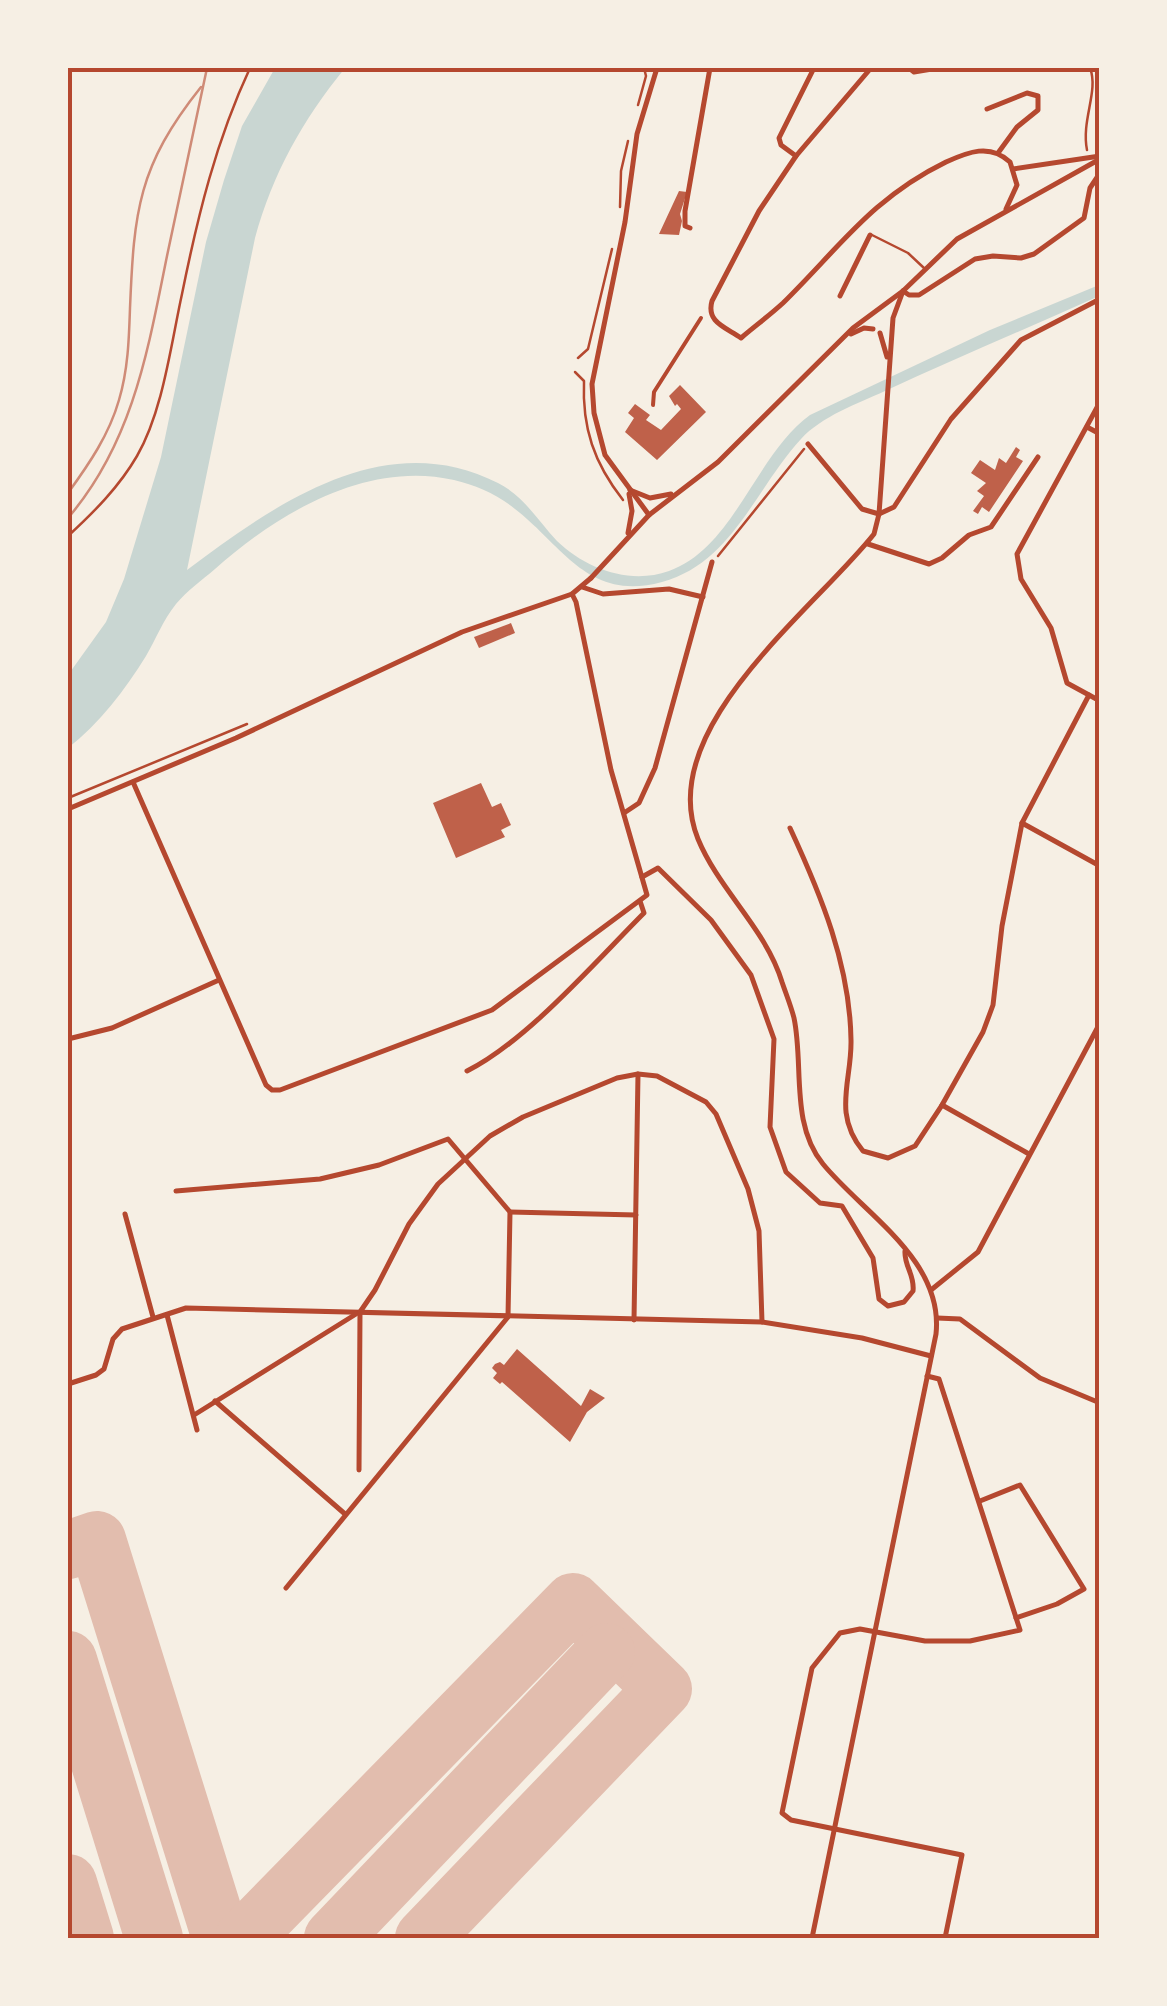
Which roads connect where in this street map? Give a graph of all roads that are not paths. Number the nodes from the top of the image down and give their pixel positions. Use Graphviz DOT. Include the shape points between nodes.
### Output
graph roads {
  1 [pos="657,68"];
  2 [pos="710,68"];
  3 [pos="814,68"];
  4 [pos="871,68"];
  5 [pos="908,68"];
  6 [pos="938,68"];
  7 [pos="987,109"];
  8 [pos="998,154"];
  9 [pos="796,156"];
  10 [pos="1100,157"];
  11 [pos="1013,168"];
  12 [pos="1100,174"];
  13 [pos="1006,209"];
  14 [pos="690,228"];
  15 [pos="870,235"];
  16 [pos="926,268"];
  17 [pos="903,290"];
  18 [pos="840,296"];
  19 [pos="1100,299"];
  20 [pos="879,310"];
  21 [pos="872,316"];
  22 [pos="701,318"];
  23 [pos="893,321"];
  24 [pos="873,329"];
  25 [pos="880,333"];
  26 [pos="848,335"];
  27 [pos="888,370"];
  28 [pos="1100,402"];
  29 [pos="654,405"];
  30 [pos="1088,428"];
  31 [pos="1100,434"];
  32 [pos="808,444"];
  33 [pos="1038,458"];
  34 [pos="627,488"];
  35 [pos="675,493"];
  36 [pos="879,514"];
  37 [pos="648,516"];
  38 [pos="627,536"];
  39 [pos="866,544"];
  40 [pos="712,562"];
  41 [pos="582,588"];
  42 [pos="572,594"];
  43 [pos="702,597"];
  44 [pos="1089,696"];
  45 [pos="1100,701"];
  46 [pos="134,782"];
  47 [pos="68,810"];
  48 [pos="624,813"];
  49 [pos="1022,823"];
  50 [pos="790,828"];
  51 [pos="1100,866"];
  52 [pos="642,877"];
  53 [pos="640,901"];
  54 [pos="220,980"];
  55 [pos="1099,1026"];
  56 [pos="68,1039"];
  57 [pos="467,1071"];
  58 [pos="638,1074"];
  59 [pos="942,1105"];
  60 [pos="1029,1154"];
  61 [pos="463,1159"];
  62 [pos="176,1191"];
  63 [pos="510,1212"];
  64 [pos="124,1214"];
  65 [pos="636,1215"];
  66 [pos="906,1251"];
  67 [pos="931,1290"];
  68 [pos="360,1312"];
  69 [pos="167,1314"];
  70 [pos="153,1317"];
  71 [pos="508,1317"];
  72 [pos="937,1318"];
  73 [pos="634,1320"];
  74 [pos="762,1322"];
  75 [pos="931,1356"];
  76 [pos="927,1376"];
  77 [pos="68,1384"];
  78 [pos="214,1401"];
  79 [pos="1100,1403"];
  80 [pos="194,1415"];
  81 [pos="197,1430"];
  82 [pos="359,1470"];
  83 [pos="980,1500"];
  84 [pos="345,1514"];
  85 [pos="286,1588"];
  86 [pos="1016,1618"];
  87 [pos="876,1632"];
  88 [pos="834,1830"];
  89 [pos="812,1938"];
  90 [pos="945,1938"];
  1 -- 34 [label="street" via="637,134 592,384 605,455"];
  2 -- 14 [label="street" via="684,211"];
  3 -- 9 [label="street" via="778,138"];
  4 -- 9 [label="street"];
  5 -- 6 [label="street"];
  7 -- 8 [label="street" via="1028,93 1040,101"];
  8 -- 9 [label="street" via="962,154 894,192 741,338 708,313 759,211"];
  8 -- 11 [label="street"];
  10 -- 11 [label="street"];
  10 -- 13 [label="street"];
  11 -- 13 [label="street" via="1016,185"];
  12 -- 17 [label="street" via="1084,218 1034,254 975,259 918,295"];
  13 -- 16 [label="street" via="970,229"];
  15 -- 16 [label="lane"];
  15 -- 18 [label="street"];
  16 -- 17 [label="street"];
  17 -- 20 [label="street"];
  17 -- 23 [label="street"];
  19 -- 36 [label="street" via="1021,340 951,419 894,507"];
  20 -- 21 [label="street"];
  20 -- 23 [label="street"];
  21 -- 24 [label="street"];
  21 -- 26 [label="street"];
  22 -- 29 [label="street" via="654,392"];
  23 -- 25 [label="street"];
  23 -- 27 [label="street"];
  24 -- 25 [label="street"];
  24 -- 26 [label="street"];
  25 -- 27 [label="street"];
  26 -- 35 [label="street" via="718,462"];
  27 -- 36 [label="street"];
  28 -- 30 [label="street"];
  30 -- 31 [label="street"];
  30 -- 44 [label="street" via="1017,554 1021,579 1050,628 1067,683"];
  32 -- 36 [label="street" via="862,509"];
  33 -- 39 [label="street" via="991,527 942,558 930,564"];
  34 -- 35 [label="street" via="650,498"];
  34 -- 37 [label="street"];
  34 -- 38 [label="street"];
  35 -- 37 [label="street"];
  36 -- 39 [label="street"];
  37 -- 38 [label="street"];
  38 -- 41 [label="street"];
  39 -- 66 [label="street" via="789,624 723,708 698,756 690,794 704,852 780,972 794,1020 804,1128 820,1161"];
  40 -- 43 [label="street"];
  41 -- 42 [label="street"];
  41 -- 43 [label="street" via="603,594 669,589"];
  42 -- 46 [label="street" via="462,632"];
  42 -- 48 [label="street"];
  43 -- 48 [label="street" via="655,768 639,804"];
  44 -- 45 [label="street"];
  44 -- 49 [label="street"];
  46 -- 47 [label="street"];
  46 -- 54 [label="street"];
  48 -- 52 [label="street"];
  49 -- 51 [label="street"];
  49 -- 59 [label="street" via="992,1005"];
  50 -- 59 [label="street" via="824,903 840,965 852,1044 844,1096 857,1144 896,1157 915,1146"];
  52 -- 53 [label="street" via="647,895"];
  52 -- 66 [label="street" via="658,868 711,920 751,975 774,1039 770,1128 786,1172 820,1203 842,1206 873,1258 879,1299 888,1306 913,1291"];
  53 -- 54 [label="street" via="492,1010 280,1090 266,1085"];
  53 -- 57 [label="street" via="644,913 619,938 494,1058"];
  54 -- 56 [label="street" via="112,1028"];
  55 -- 60 [label="street"];
  58 -- 61 [label="street" via="524,1117"];
  58 -- 65 [label="street"];
  58 -- 74 [label="street" via="657,1076 716,1114 759,1231"];
  59 -- 60 [label="street"];
  60 -- 67 [label="street" via="978,1252"];
  61 -- 62 [label="street" via="448,1139 320,1179"];
  61 -- 63 [label="street"];
  61 -- 68 [label="street" via="410,1224"];
  63 -- 65 [label="street"];
  63 -- 71 [label="street"];
  64 -- 70 [label="street"];
  65 -- 73 [label="street"];
  66 -- 67 [label="street"];
  67 -- 72 [label="street"];
  68 -- 69 [label="street" via="186,1308"];
  68 -- 71 [label="street"];
  68 -- 78 [label="street"];
  68 -- 82 [label="street"];
  69 -- 70 [label="street"];
  69 -- 80 [label="street"];
  70 -- 77 [label="street" via="122,1329 96,1376"];
  71 -- 73 [label="street"];
  71 -- 84 [label="street"];
  72 -- 75 [label="street"];
  72 -- 79 [label="street" via="960,1319 1040,1378"];
  73 -- 74 [label="street"];
  74 -- 75 [label="street"];
  75 -- 76 [label="street"];
  76 -- 83 [label="street" via="939,1379"];
  76 -- 87 [label="street"];
  78 -- 80 [label="street"];
  78 -- 84 [label="street"];
  80 -- 81 [label="street"];
  83 -- 86 [label="street"];
  83 -- 86 [label="street" via="1020,1485 1084,1589"];
  84 -- 85 [label="street"];
  86 -- 87 [label="street" via="1020,1630 970,1640"];
  87 -- 88 [label="street"];
  87 -- 88 [label="street" via="844,1631 817,1657 787,1783 784,1817"];
  88 -- 89 [label="street"];
  88 -- 90 [label="street" via="962,1855"];
}
